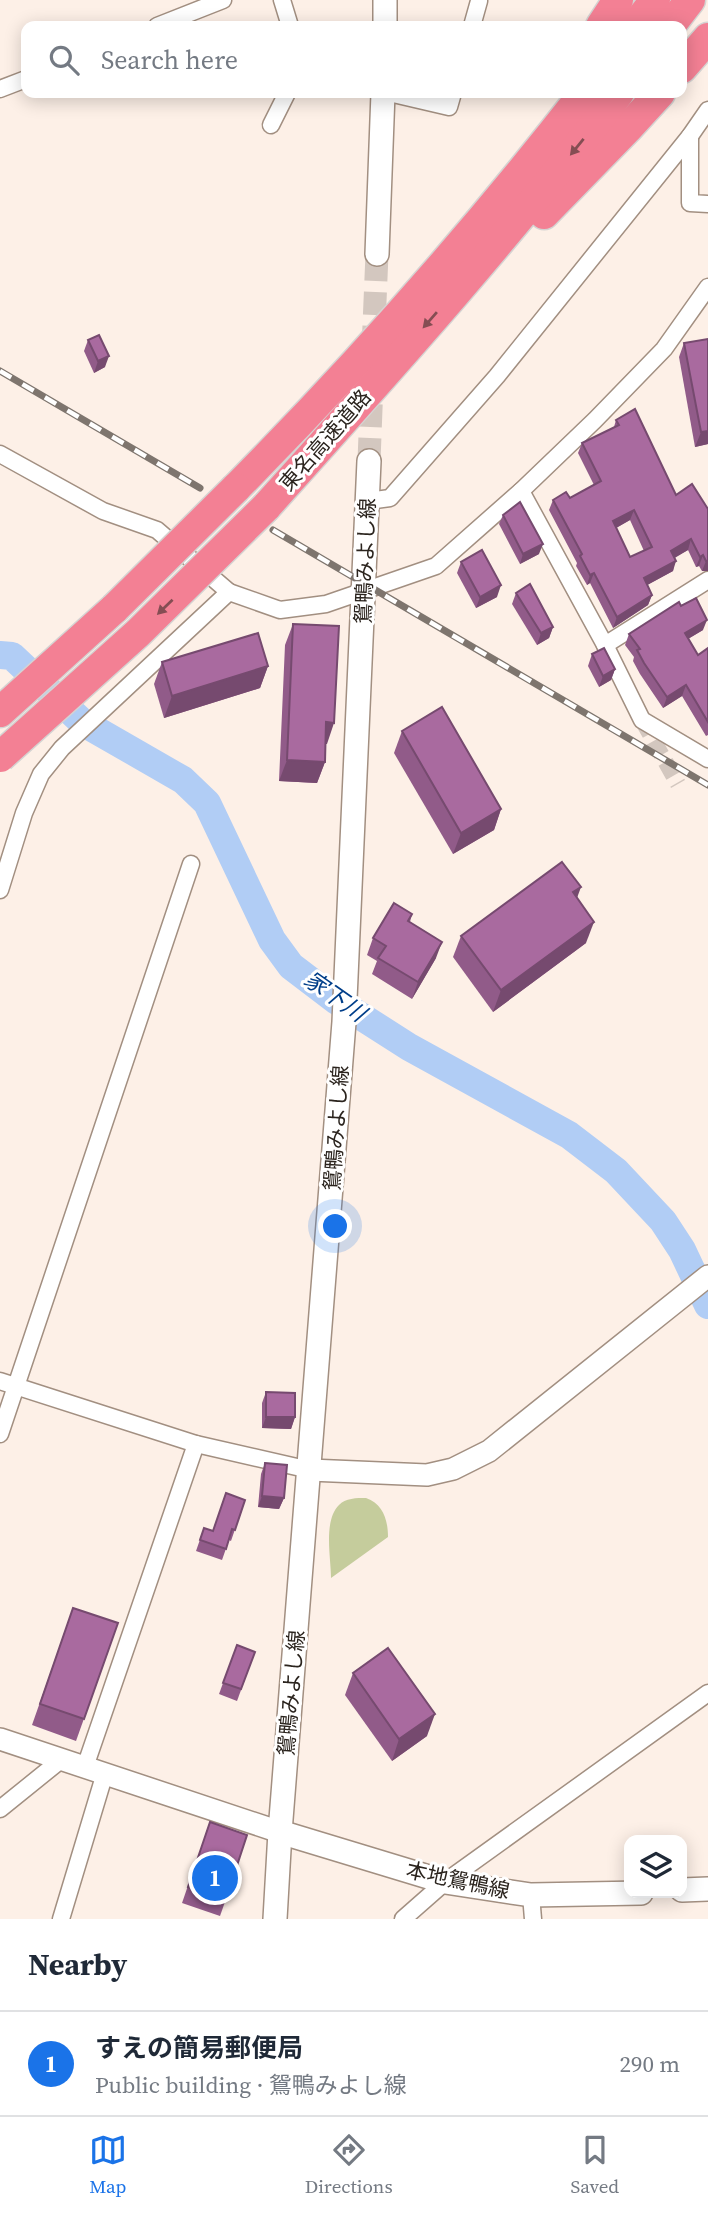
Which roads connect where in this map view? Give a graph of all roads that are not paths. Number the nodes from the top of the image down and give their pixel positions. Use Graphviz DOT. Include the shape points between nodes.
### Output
graph roads {
  1 [pos="223,0"];
  2 [pos="282,0"];
  3 [pos="386,0"];
  4 [pos="479,1"];
  5 [pos="170,21"];
  6 [pos="288,21"];
  7 [pos="385,21"];
  8 [pos="473,21"];
  9 [pos="708,38"];
  10 [pos="687,62"];
  11 [pos="21,81"];
  12 [pos="0,89"];
  13 [pos="284,98"];
  14 [pos="383,98"];
  15 [pos="410,98"];
  16 [pos="452,98"];
  17 [pos="555,98"];
  18 [pos="580,98"];
  19 [pos="615,98"];
  20 [pos="655,98"];
  21 [pos="708,111"];
  22 [pos="271,125"];
  23 [pos="690,136"];
  24 [pos="708,204"];
  25 [pos="492,249"];
  26 [pos="377,254"];
  27 [pos="708,287"];
  28 [pos="686,345"];
  29 [pos="664,349"];
  30 [pos="301,422"];
  31 [pos="0,454"];
  32 [pos="369,461"];
  33 [pos="521,491"];
  34 [pos="368,500"];
  35 [pos="708,580"];
  36 [pos="364,591"];
  37 [pos="229,592"];
  38 [pos="114,608"];
  39 [pos="605,645"];
  40 [pos="0,696"];
  41 [pos="0,712"];
  42 [pos="0,757"];
  43 [pos="708,760"];
  44 [pos="191,864"];
  45 [pos="0,890"];
  46 [pos="708,1276"];
  47 [pos="0,1381"];
  48 [pos="16,1386"];
  49 [pos="0,1434"];
  50 [pos="196,1444"];
  51 [pos="310,1470"];
  52 [pos="708,1693"];
  53 [pos="0,1740"];
  54 [pos="62,1759"];
  55 [pos="95,1770"];
  56 [pos="0,1810"];
  57 [pos="280,1832"];
  58 [pos="445,1882"];
  59 [pos="708,1889"];
  60 [pos="687,1890"];
  61 [pos="624,1893"];
  62 [pos="531,1895"];
  63 [pos="61,1919"];
  64 [pos="275,1919"];
  65 [pos="403,1919"];
  66 [pos="533,1919"];
  1 -- 5 [label="street"];
  2 -- 6 [label="street"];
  3 -- 7 [label="main road"];
  4 -- 8 [label="street"];
  9 -- 10 [label="highway"];
  11 -- 12 [label="street"];
  13 -- 22 [label="street"];
  14 -- 26 [label="main road"];
  15 -- 16 [label="street" via="449,107"];
  17 -- 30 [label="highway" via="529,137 330,371"];
  18 -- 30 [label="highway, 東名高速道路" via="453,255"];
  19 -- 25 [label="highway, 東名高速道路, one-way"];
  20 -- 25 [label="highway" via="530,228"];
  21 -- 23 [label="street"];
  23 -- 24 [label="street" via="690,203"];
  23 -- 34 [label="street" via="497,376 390,498"];
  25 -- 42 [label="highway, 東名高速道路, one-way, bridge" via="266,507 138,633"];
  27 -- 29 [label="street"];
  28 -- 29 [label="street"];
  29 -- 33 [label="street"];
  30 -- 38 [label="highway, 東名高速道路, bridge"];
  31 -- 37 [label="street" via="103,511 157,530"];
  32 -- 34 [label="main road, 鴛鴨みよし線"];
  33 -- 36 [label="street" via="436,566"];
  33 -- 39 [label="street"];
  34 -- 36 [label="main road, 鴛鴨みよし線"];
  35 -- 39 [label="street"];
  36 -- 37 [label="street" via="326,604 280,610"];
  36 -- 51 [label="main road, 鴛鴨みよし線" via="344,1022"];
  37 -- 45 [label="street" via="62,748 41,774"];
  38 -- 40 [label="highway"];
  38 -- 41 [label="highway, 東名高速道路"];
  39 -- 43 [label="street" via="642,720"];
  44 -- 48 [label="street"];
  46 -- 51 [label="street" via="489,1451 453,1469 427,1475"];
  47 -- 48 [label="street"];
  48 -- 49 [label="street"];
  48 -- 50 [label="street"];
  50 -- 51 [label="street"];
  50 -- 55 [label="street"];
  51 -- 57 [label="main road, 鴛鴨みよし線"];
  52 -- 58 [label="street"];
  53 -- 54 [label="street"];
  54 -- 55 [label="street"];
  54 -- 56 [label="street"];
  55 -- 57 [label="street"];
  55 -- 63 [label="street"];
  57 -- 58 [label="main road, 本地鴛鴨線"];
  57 -- 64 [label="main road, 鴛鴨みよし線"];
  58 -- 62 [label="main road, 本地鴛鴨線"];
  58 -- 65 [label="street"];
  59 -- 60 [label="main road"];
  61 -- 62 [label="main road, 本地鴛鴨線"];
  62 -- 66 [label="street"];
}
